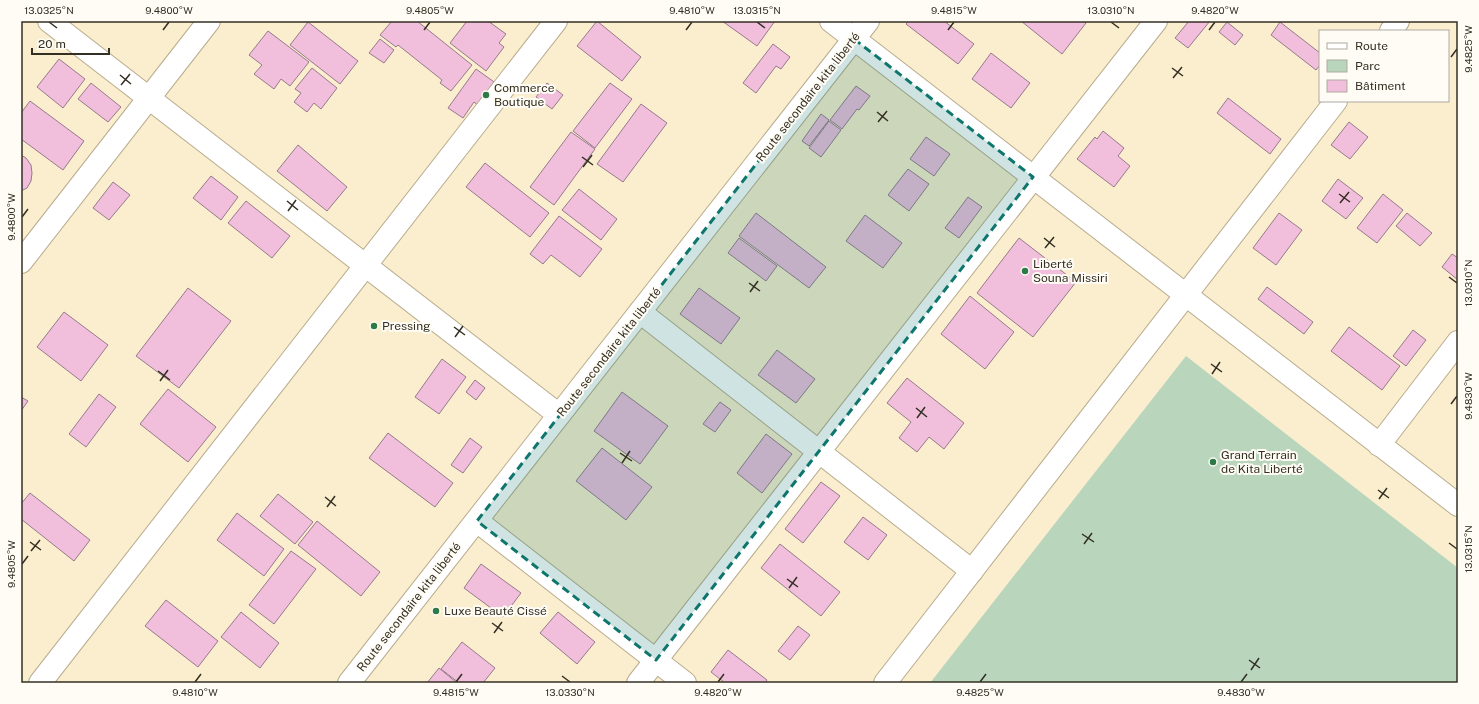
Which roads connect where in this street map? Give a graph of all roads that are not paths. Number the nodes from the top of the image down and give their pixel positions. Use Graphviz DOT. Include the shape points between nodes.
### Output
graph roads {
  1 [pos="49,21"];
  2 [pos="209,21"];
  3 [pos="556,21"];
  4 [pos="831,21"];
  5 [pos="868,21"];
  6 [pos="1156,21"];
  7 [pos="1398,21"];
  8 [pos="1392,30"];
  9 [pos="854,39"];
  10 [pos="149,98"];
  11 [pos="1335,102"];
  12 [pos="1033,177"];
  13 [pos="21,262"];
  14 [pos="366,265"];
  15 [pos="1186,295"];
  16 [pos="640,312"];
  17 [pos="1458,342"];
  18 [pos="559,415"];
  19 [pos="1379,445"];
  20 [pos="819,452"];
  21 [pos="1458,505"];
  22 [pos="477,520"];
  23 [pos="972,571"];
  24 [pos="656,660"];
  25 [pos="40,683"];
  26 [pos="349,683"];
  27 [pos="638,683"];
  28 [pos="686,683"];
  29 [pos="885,683"];
  1 -- 10 [label="street"];
  2 -- 10 [label="street"];
  3 -- 14 [label="street"];
  4 -- 9 [label="street"];
  5 -- 9 [label="street, Route secondaire kita liberté"];
  6 -- 12 [label="street"];
  7 -- 8 [label="street"];
  9 -- 12 [label="street"];
  9 -- 16 [label="street, Route secondaire kita liberté"];
  10 -- 13 [label="street"];
  10 -- 14 [label="street"];
  11 -- 15 [label="street"];
  12 -- 15 [label="street"];
  12 -- 20 [label="street"];
  14 -- 18 [label="street"];
  14 -- 25 [label="street"];
  15 -- 19 [label="street"];
  15 -- 23 [label="street"];
  16 -- 18 [label="street, Route secondaire kita liberté"];
  16 -- 20 [label="street"];
  17 -- 19 [label="street"];
  18 -- 22 [label="street, Route secondaire kita liberté"];
  19 -- 21 [label="street"];
  20 -- 23 [label="street"];
  20 -- 24 [label="street"];
  22 -- 24 [label="street"];
  22 -- 26 [label="street, Route secondaire kita liberté"];
  23 -- 29 [label="street"];
  24 -- 27 [label="street"];
  24 -- 28 [label="street"];
}
